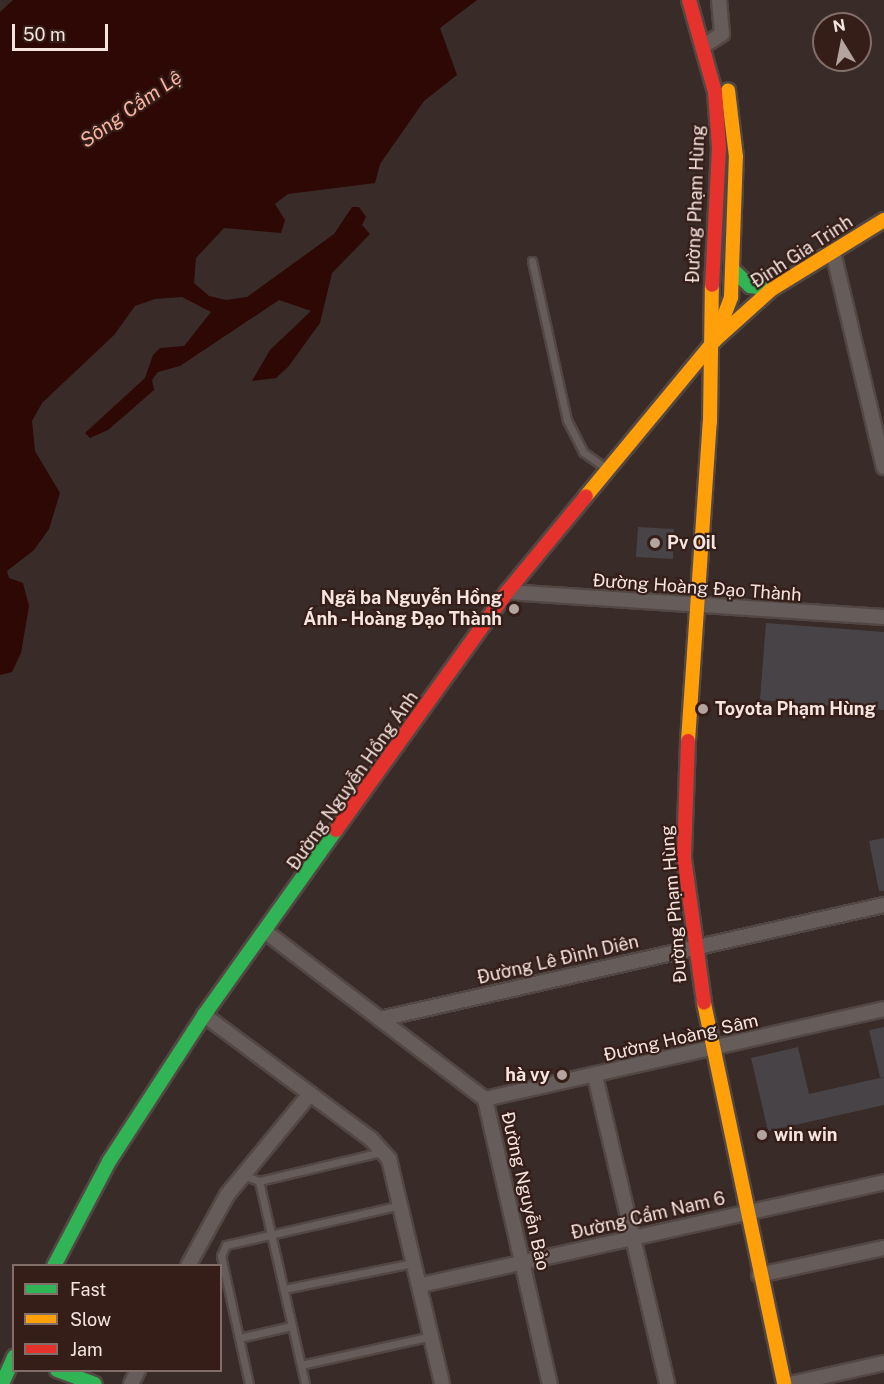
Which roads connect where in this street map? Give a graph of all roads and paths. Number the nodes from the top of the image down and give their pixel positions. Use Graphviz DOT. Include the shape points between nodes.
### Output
graph roads {
  1 [pos="689,0"];
  2 [pos="702,0"];
  3 [pos="719,0"];
  4 [pos="708,44"];
  5 [pos="884,220"];
  6 [pos="833,252"];
  7 [pos="532,261"];
  8 [pos="732,269"];
  9 [pos="772,289"];
  10 [pos="714,341"];
  11 [pos="884,467"];
  12 [pos="606,468"];
  13 [pos="507,592"];
  14 [pos="698,607"];
  15 [pos="884,617"];
  16 [pos="884,905"];
  17 [pos="267,933"];
  18 [pos="693,948"];
  19 [pos="884,1009"];
  20 [pos="204,1016"];
  21 [pos="380,1019"];
  22 [pos="710,1050"];
  23 [pos="595,1076"];
  24 [pos="310,1094"];
  25 [pos="485,1099"];
  26 [pos="383,1152"];
  27 [pos="243,1174"];
  28 [pos="259,1181"];
  29 [pos="884,1182"];
  30 [pos="403,1204"];
  31 [pos="745,1213"];
  32 [pos="270,1234"];
  33 [pos="633,1238"];
  34 [pos="884,1248"];
  35 [pos="416,1263"];
  36 [pos="522,1263"];
  37 [pos="55,1264"];
  38 [pos="189,1264"];
  39 [pos="759,1275"];
  40 [pos="421,1285"];
  41 [pos="284,1289"];
  42 [pos="292,1326"];
  43 [pos="432,1336"];
  44 [pos="239,1338"];
  45 [pos="12,1362"];
  46 [pos="884,1363"];
  47 [pos="301,1365"];
  48 [pos="60,1372"];
  49 [pos="2,1384"];
  50 [pos="95,1384"];
  51 [pos="249,1384"];
  52 [pos="305,1384"];
  53 [pos="442,1384"];
  54 [pos="550,1384"];
  55 [pos="667,1384"];
  56 [pos="784,1384"];
  57 [pos="790,1384"];
  1 -- 4 [label="main road, Đường Phạm Hùng"];
  2 -- 4 [label="main road, Đường Phạm Hùng"];
  3 -- 4 [label="street" via="722,34"];
  4 -- 8 [label="main road, Đường Phạm Hùng" via="729,92 736,157"];
  4 -- 10 [label="main road, Đường Phạm Hùng" via="720,148 711,295"];
  5 -- 6 [label="main road, Đinh Gia Trinh"];
  6 -- 9 [label="main road, Đinh Gia Trinh"];
  6 -- 11 [label="street"];
  7 -- 12 [label="lane" via="567,420 583,452"];
  8 -- 9 [label="main road" via="750,286"];
  8 -- 10 [label="main road, Đường Phạm Hùng" via="731,297"];
  9 -- 10 [label="main road, Đinh Gia Trinh"];
  10 -- 12 [label="main road, Đường Nguyễn Hồng Ánh"];
  10 -- 14 [label="main road, Đường Phạm Hùng"];
  12 -- 13 [label="main road, Đường Nguyễn Hồng Ánh"];
  13 -- 14 [label="street, Đường Hoàng Đạo Thành"];
  13 -- 17 [label="main road, Đường Nguyễn Hồng Ánh"];
  14 -- 15 [label="street, Đường Hoàng Đạo Thành"];
  14 -- 18 [label="main road, Đường Phạm Hùng" via="684,818"];
  16 -- 18 [label="street, Đường Lê Đình Diên"];
  17 -- 20 [label="main road, Đường Nguyễn Hồng Ánh"];
  17 -- 21 [label="street, Đường Nguyễn Bảo"];
  18 -- 21 [label="street, Đường Lê Đình Diên"];
  18 -- 22 [label="main road, Đường Phạm Hùng"];
  19 -- 22 [label="street, Đường Hoàng Sâm"];
  20 -- 24 [label="street"];
  20 -- 37 [label="main road, Đường Nguyễn Hồng Ánh" via="110,1160"];
  21 -- 25 [label="street, Đường Nguyễn Bảo"];
  22 -- 23 [label="street, Đường Hoàng Sâm"];
  22 -- 31 [label="main road, Đường Phạm Hùng"];
  23 -- 25 [label="street, Đường Hoàng Sâm"];
  23 -- 33 [label="street"];
  24 -- 26 [label="street"];
  24 -- 27 [label="street"];
  25 -- 36 [label="street, Đường Nguyễn Bảo"];
  26 -- 28 [label="lane"];
  26 -- 30 [label="street" via="394,1171"];
  27 -- 28 [label="lane"];
  27 -- 38 [label="street"];
  28 -- 32 [label="lane"];
  29 -- 31 [label="street, Đường Cẩm Nam 6"];
  30 -- 32 [label="lane"];
  30 -- 35 [label="street"];
  31 -- 33 [label="street, Đường Cẩm Nam 6"];
  31 -- 39 [label="main road, Đường Phạm Hùng"];
  32 -- 41 [label="lane"];
  32 -- 44 [label="lane" via="226,1245 221,1256"];
  33 -- 36 [label="street, Đường Cẩm Nam 6"];
  33 -- 55 [label="street"];
  34 -- 39 [label="street"];
  35 -- 40 [label="street"];
  35 -- 41 [label="lane"];
  36 -- 40 [label="street, Đường Cẩm Nam 6"];
  36 -- 54 [label="street, Đường Nguyễn Bảo"];
  39 -- 56 [label="main road, Đường Phạm Hùng"];
  40 -- 43 [label="street"];
  41 -- 42 [label="lane"];
  42 -- 44 [label="lane"];
  42 -- 47 [label="lane"];
  43 -- 47 [label="lane"];
  43 -- 53 [label="street"];
  44 -- 51 [label="lane"];
  45 -- 49 [label="main road"];
  46 -- 57 [label="street"];
  47 -- 52 [label="lane"];
  48 -- 50 [label="main road"];
}
